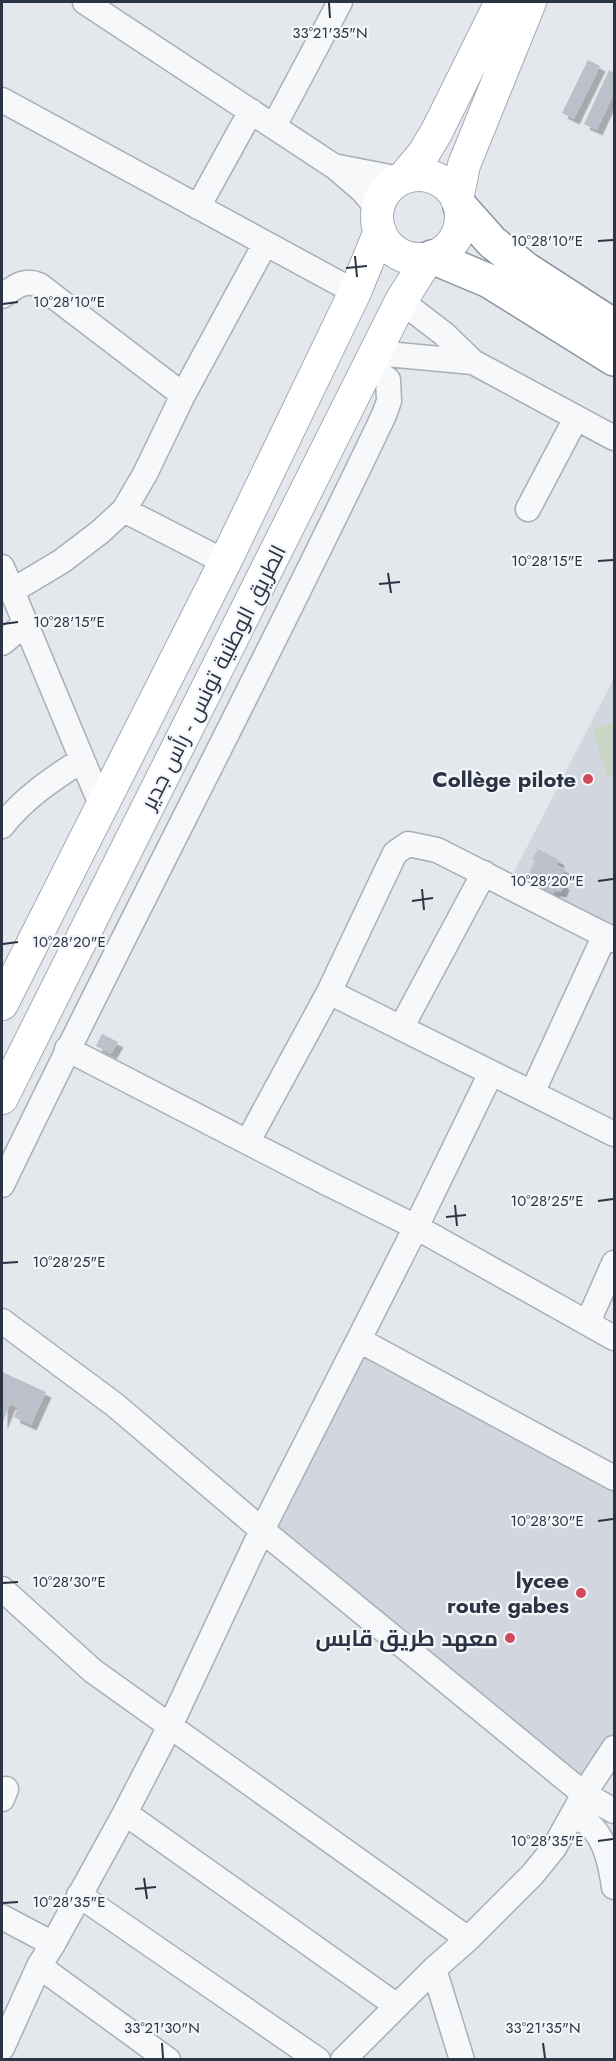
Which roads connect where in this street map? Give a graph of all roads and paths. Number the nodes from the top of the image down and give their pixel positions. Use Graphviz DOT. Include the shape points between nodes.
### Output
graph roads {
  1 [pos="340,2"];
  2 [pos="501,2"];
  3 [pos="530,2"];
  4 [pos="98,5"];
  5 [pos="2,100"];
  6 [pos="251,111"];
  7 [pos="274,126"];
  8 [pos="335,167"];
  9 [pos="402,179"];
  10 [pos="458,203"];
  11 [pos="198,207"];
  12 [pos="379,220"];
  13 [pos="266,244"];
  14 [pos="430,257"];
  15 [pos="355,292"];
  16 [pos="2,296"];
  17 [pos="401,301"];
  18 [pos="615,326"];
  19 [pos="615,359"];
  20 [pos="373,360"];
  21 [pos="473,362"];
  22 [pos="183,395"];
  23 [pos="576,418"];
  24 [pos="615,438"];
  25 [pos="528,509"];
  26 [pos="124,510"];
  27 [pos="225,562"];
  28 [pos="2,567"];
  29 [pos="12,591"];
  30 [pos="25,624"];
  31 [pos="2,643"];
  32 [pos="82,760"];
  33 [pos="102,807"];
  34 [pos="2,826"];
  35 [pos="484,873"];
  36 [pos="610,938"];
  37 [pos="329,992"];
  38 [pos="2,1004"];
  39 [pos="401,1028"];
  40 [pos="67,1049"];
  41 [pos="491,1073"];
  42 [pos="532,1093"];
  43 [pos="2,1098"];
  44 [pos="615,1134"];
  45 [pos="248,1141"];
  46 [pos="2,1185"];
  47 [pos="416,1227"];
  48 [pos="615,1263"];
  49 [pos="2,1321"];
  50 [pos="588,1322"];
  51 [pos="615,1338"];
  52 [pos="360,1340"];
  53 [pos="615,1478"];
  54 [pos="262,1530"];
  55 [pos="2,1588"];
  56 [pos="170,1726"];
  57 [pos="615,1748"];
  58 [pos="584,1794"];
  59 [pos="615,1811"];
  60 [pos="125,1813"];
  61 [pos="573,1816"];
  62 [pos="615,1887"];
  63 [pos="79,1895"];
  64 [pos="2,1917"];
  65 [pos="468,1939"];
  66 [pos="53,1944"];
  67 [pos="39,1966"];
  68 [pos="434,1970"];
  69 [pos="397,2006"];
  70 [pos="2,2048"];
  71 [pos="168,2060"];
  72 [pos="318,2060"];
  73 [pos="343,2060"];
  74 [pos="462,2060"];
  1 -- 7 [label="street"];
  2 -- 9 [label="main road" via="437,131"];
  3 -- 10 [label="main road" via="464,165"];
  4 -- 6 [label="street"];
  5 -- 11 [label="street"];
  6 -- 7 [label="street"];
  6 -- 11 [label="street"];
  7 -- 8 [label="street"];
  8 -- 9 [label="street"];
  8 -- 12 [label="street" via="363,191"];
  9 -- 10 [label="main road" via="416,175 441,181"];
  9 -- 12 [label="main road" via="385,192"];
  10 -- 14 [label="main road" via="458,231 443,251"];
  10 -- 18 [label="highway" via="492,242 526,269"];
  11 -- 13 [label="street"];
  12 -- 14 [label="main road" via="390,246 405,256"];
  12 -- 15 [label="main road, الطريق الوطنية تونس - رأس جدير"];
  13 -- 15 [label="street"];
  13 -- 22 [label="street"];
  14 -- 17 [label="main road, الطريق الوطنية تونس - رأس جدير"];
  14 -- 19 [label="highway" via="489,281"];
  15 -- 27 [label="main road, الطريق الوطنية تونس - رأس جدير"];
  16 -- 22 [label="street" via="21,283 39,285"];
  17 -- 20 [label="main road, الطريق الوطنية تونس - رأس جدير"];
  17 -- 21 [label="street"];
  20 -- 21 [label="street"];
  20 -- 40 [label="street" via="388,380 389,401 384,415"];
  20 -- 43 [label="main road, الطريق الوطنية تونس - رأس جدير"];
  21 -- 23 [label="street"];
  22 -- 26 [label="street"];
  23 -- 24 [label="street"];
  23 -- 25 [label="street"];
  26 -- 27 [label="street"];
  26 -- 29 [label="street" via="62,561"];
  27 -- 33 [label="main road, الطريق الوطنية تونس - رأس جدير"];
  28 -- 29 [label="street"];
  29 -- 30 [label="street"];
  30 -- 31 [label="street"];
  30 -- 32 [label="street"];
  32 -- 33 [label="street"];
  32 -- 34 [label="street" via="17,807"];
  33 -- 38 [label="main road, الطريق الوطنية تونس - رأس جدير"];
  35 -- 36 [label="street"];
  35 -- 37 [label="street" via="430,848 408,844 395,853"];
  35 -- 39 [label="street"];
  36 -- 42 [label="street"];
  37 -- 39 [label="street"];
  37 -- 45 [label="street"];
  39 -- 41 [label="street"];
  40 -- 45 [label="street"];
  40 -- 46 [label="street"];
  41 -- 42 [label="street"];
  41 -- 47 [label="street"];
  42 -- 44 [label="street"];
  45 -- 47 [label="street"];
  47 -- 50 [label="street"];
  47 -- 52 [label="street"];
  48 -- 50 [label="street"];
  49 -- 54 [label="street" via="115,1405"];
  50 -- 51 [label="street"];
  52 -- 53 [label="street"];
  52 -- 54 [label="street"];
  54 -- 56 [label="street"];
  54 -- 58 [label="street"];
  55 -- 56 [label="street" via="93,1671"];
  56 -- 60 [label="street"];
  56 -- 65 [label="street"];
  57 -- 58 [label="street"];
  58 -- 59 [label="street"];
  58 -- 61 [label="street"];
  60 -- 63 [label="street"];
  60 -- 69 [label="street"];
  61 -- 62 [label="street" via="589,1824 602,1841"];
  61 -- 65 [label="street" via="532,1875"];
  63 -- 66 [label="street"];
  63 -- 72 [label="street"];
  64 -- 66 [label="street"];
  65 -- 68 [label="street"];
  66 -- 67 [label="street"];
  67 -- 70 [label="street"];
  67 -- 71 [label="street"];
  68 -- 69 [label="street"];
  68 -- 74 [label="street"];
  69 -- 73 [label="street"];
}
